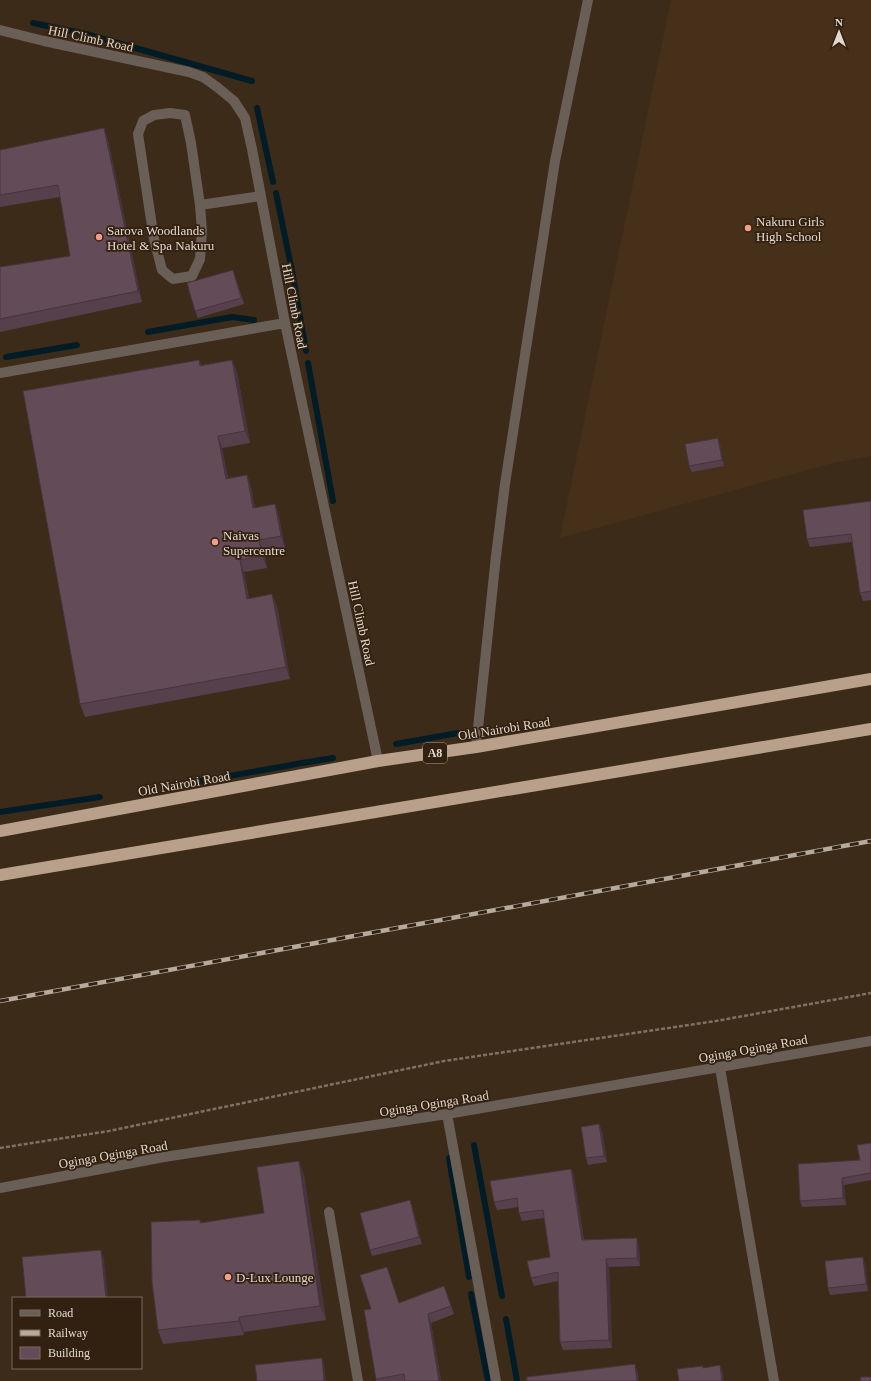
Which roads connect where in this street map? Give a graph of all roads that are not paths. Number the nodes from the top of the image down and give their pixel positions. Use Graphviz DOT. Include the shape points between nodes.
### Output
graph roads {
  1 [pos="588,0"];
  2 [pos="0,30"];
  3 [pos="261,196"];
  4 [pos="200,205"];
  5 [pos="285,323"];
  6 [pos="0,373"];
  7 [pos="871,679"];
  8 [pos="871,729"];
  9 [pos="476,747"];
  10 [pos="378,761"];
  11 [pos="0,831"];
  12 [pos="0,875"];
  13 [pos="871,1041"];
  14 [pos="720,1068"];
  15 [pos="447,1114"];
  16 [pos="0,1188"];
  17 [pos="329,1212"];
  18 [pos="358,1381"];
  19 [pos="496,1381"];
  20 [pos="774,1381"];
  1 -- 9 [label="street" via="555,161 504,484"];
  2 -- 3 [label="street, Hill Climb Road" via="203,77 234,101 245,118"];
  3 -- 4 [label="street"];
  3 -- 5 [label="street, Hill Climb Road"];
  4 -- 4 [label="street" via="185,115 154,115 143,121 138,134 154,239 162,270 173,279 192,276 200,259"];
  5 -- 6 [label="street"];
  5 -- 10 [label="street, Hill Climb Road"];
  7 -- 9 [label="highway, Old Nairobi Road / A8"];
  8 -- 12 [label="highway"];
  9 -- 10 [label="highway, Old Nairobi Road / A8"];
  10 -- 11 [label="highway, Old Nairobi Road / A8"];
  13 -- 14 [label="street, Oginga Oginga Road"];
  14 -- 15 [label="street, Oginga Oginga Road"];
  14 -- 20 [label="street"];
  15 -- 16 [label="street, Oginga Oginga Road" via="164,1157"];
  15 -- 19 [label="street"];
  17 -- 18 [label="street"];
}
